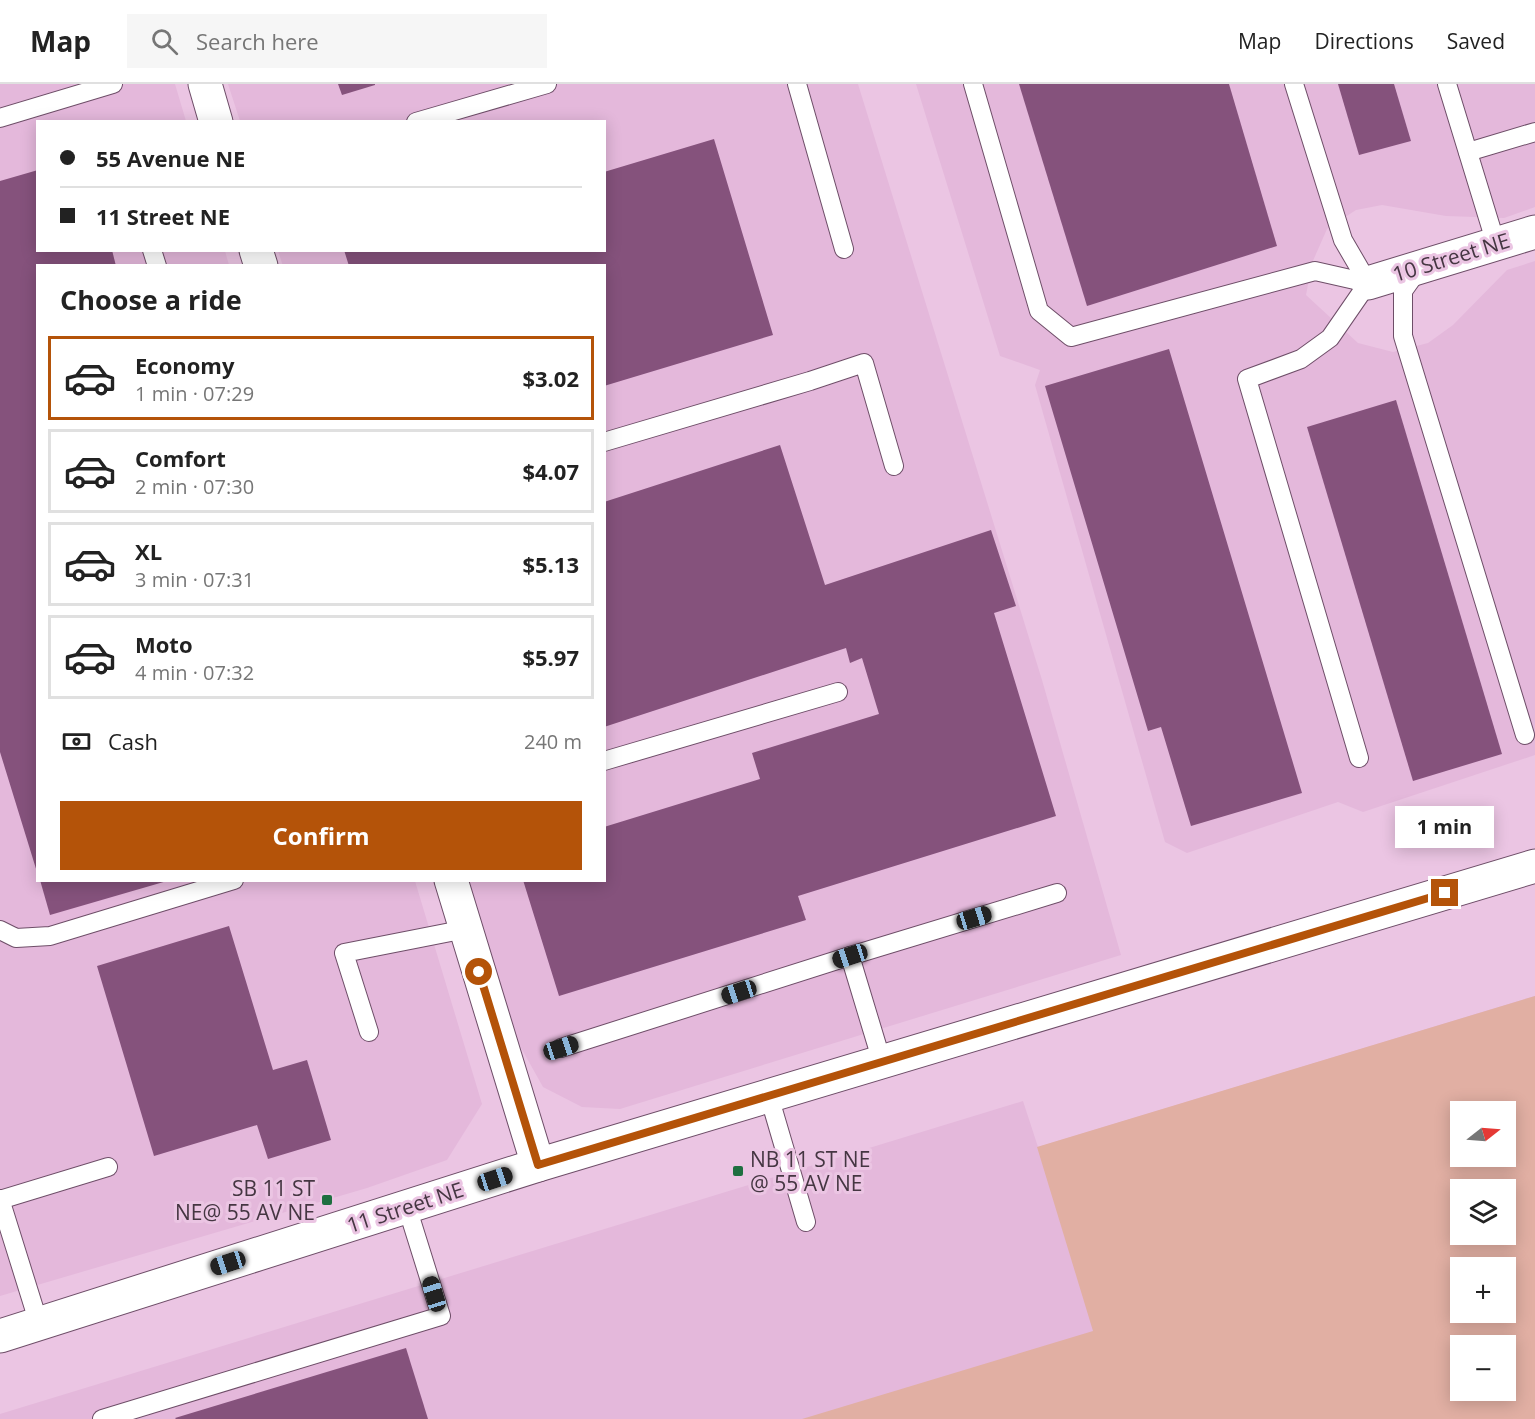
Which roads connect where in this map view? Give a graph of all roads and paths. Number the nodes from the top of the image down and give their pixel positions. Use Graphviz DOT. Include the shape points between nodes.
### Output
graph roads {
  1 [pos="113,84"];
  2 [pos="205,84"];
  3 [pos="547,84"];
  4 [pos="797,84"];
  5 [pos="973,84"];
  6 [pos="1294,84"];
  7 [pos="1447,84"];
  8 [pos="0,118"];
  9 [pos="215,120"];
  10 [pos="423,120"];
  11 [pos="1535,132"];
  12 [pos="1468,152"];
  13 [pos="1535,232"];
  14 [pos="1496,244"];
  15 [pos="844,249"];
  16 [pos="1420,267"];
  17 [pos="1368,283"];
  18 [pos="606,441"];
  19 [pos="894,466"];
  20 [pos="838,692"];
  21 [pos="1525,735"];
  22 [pos="1359,758"];
  23 [pos="606,760"];
  24 [pos="1535,866"];
  25 [pos="227,882"];
  26 [pos="452,882"];
  27 [pos="1057,893"];
  28 [pos="466,929"];
  29 [pos="0,930"];
  30 [pos="850,956"];
  31 [pos="369,1032"];
  32 [pos="561,1048"];
  33 [pos="882,1062"];
  34 [pos="769,1096"];
  35 [pos="538,1165"];
  36 [pos="108,1167"];
  37 [pos="0,1199"];
  38 [pos="407,1207"];
  39 [pos="806,1222"];
  40 [pos="39,1324"];
  41 [pos="0,1336"];
  42 [pos="102,1419"];
  1 -- 8 [label="lane"];
  2 -- 9 [label="street"];
  3 -- 10 [label="lane"];
  4 -- 15 [label="lane"];
  5 -- 17 [label="lane" via="1039,311 1071,337 1316,271"];
  6 -- 17 [label="lane" via="1342,240"];
  7 -- 12 [label="lane"];
  11 -- 12 [label="lane"];
  12 -- 14 [label="lane"];
  13 -- 14 [label="street, 10 Street NE"];
  14 -- 16 [label="street, 10 Street NE"];
  16 -- 17 [label="street, 10 Street NE"];
  16 -- 21 [label="lane" via="1403,291 1403,336"];
  17 -- 22 [label="lane" via="1330,338 1301,358 1247,379"];
  18 -- 19 [label="lane" via="864,363"];
  20 -- 23 [label="lane"];
  24 -- 33 [label="street, 11 Street NE"];
  25 -- 29 [label="lane" via="50,936 16,938"];
  26 -- 28 [label="street"];
  27 -- 30 [label="lane"];
  28 -- 31 [label="lane" via="344,952"];
  28 -- 35 [label="street"];
  30 -- 32 [label="lane"];
  30 -- 33 [label="lane"];
  33 -- 34 [label="street, 11 Street NE"];
  34 -- 35 [label="street, 11 Street NE"];
  34 -- 39 [label="lane"];
  35 -- 38 [label="street, 11 Street NE"];
  36 -- 37 [label="lane"];
  37 -- 40 [label="lane"];
  38 -- 40 [label="street, 11 Street NE"];
  38 -- 42 [label="lane" via="441,1316"];
  40 -- 41 [label="street, 11 Street NE"];
}
